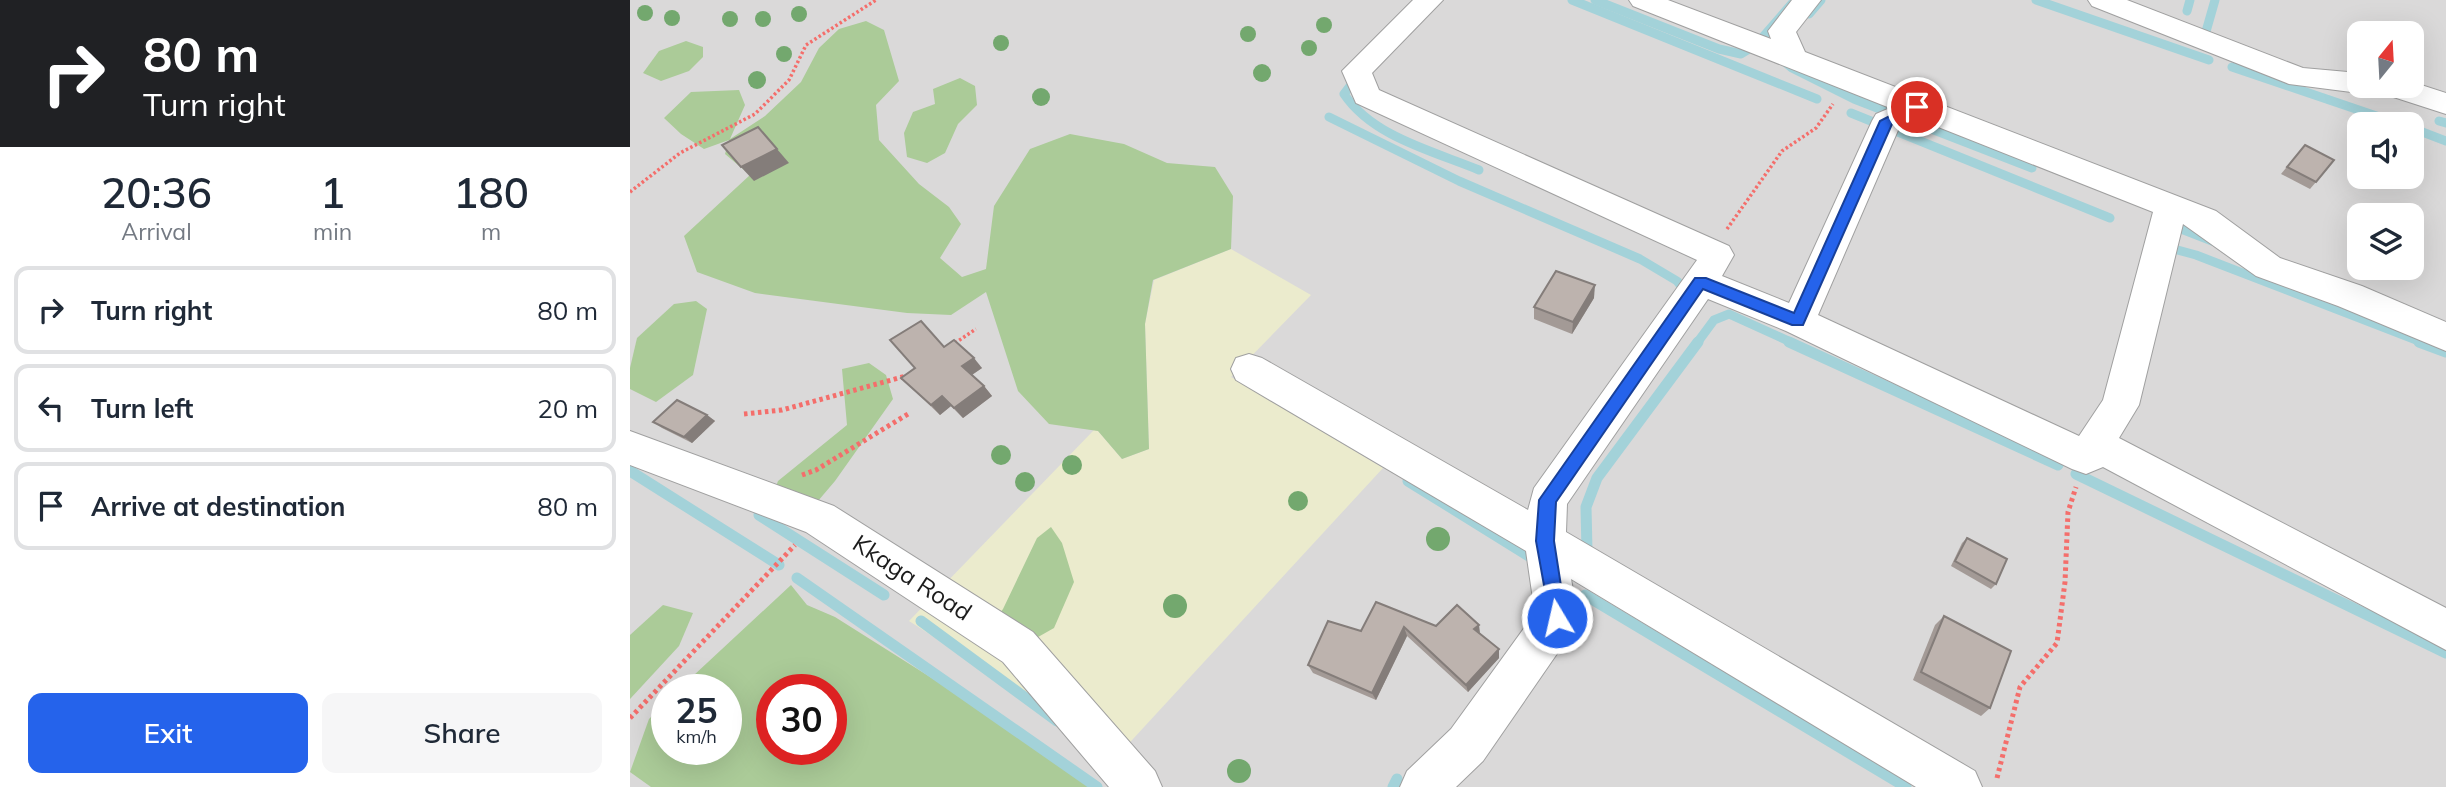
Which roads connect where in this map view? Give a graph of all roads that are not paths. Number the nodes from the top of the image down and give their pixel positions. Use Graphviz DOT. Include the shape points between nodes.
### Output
graph roads {
  1 [pos="1429,0"];
  2 [pos="1643,0"];
  3 [pos="1807,0"];
  4 [pos="2102,0"];
  5 [pos="2182,0"];
  6 [pos="2172,27"];
  7 [pos="1787,44"];
  8 [pos="2347,82"];
  9 [pos="2424,97"];
  10 [pos="2446,104"];
  11 [pos="1917,107"];
  12 [pos="2171,206"];
  13 [pos="1709,269"];
  14 [pos="1798,321"];
  15 [pos="2446,337"];
  16 [pos="1249,369"];
  17 [pos="630,448"];
  18 [pos="2086,457"];
  19 [pos="1545,541"];
  20 [pos="2446,630"];
  21 [pos="1955,785"];
  22 [pos="1139,787"];
  23 [pos="1423,787"];
  1 -- 13 [label="street" via="1357,71 1366,96"];
  2 -- 7 [label="street" via="1747,40"];
  3 -- 7 [label="street"];
  4 -- 6 [label="street"];
  5 -- 6 [label="street"];
  6 -- 8 [label="street" via="2299,77"];
  7 -- 11 [label="street" via="1849,80"];
  9 -- 10 [label="street"];
  11 -- 12 [label="street"];
  11 -- 14 [label="street" via="1887,121"];
  12 -- 15 [label="street" via="2204,220 2268,267"];
  12 -- 18 [label="street" via="2120,405"];
  13 -- 14 [label="street"];
  13 -- 19 [label="street" via="1548,500"];
  14 -- 18 [label="street"];
  16 -- 19 [label="street"];
  17 -- 22 [label="street, Kkaga Road" via="820,519 1018,647"];
  18 -- 20 [label="street" via="2105,449"];
  19 -- 21 [label="street"];
  19 -- 23 [label="street" via="1557,618 1467,745"];
}
